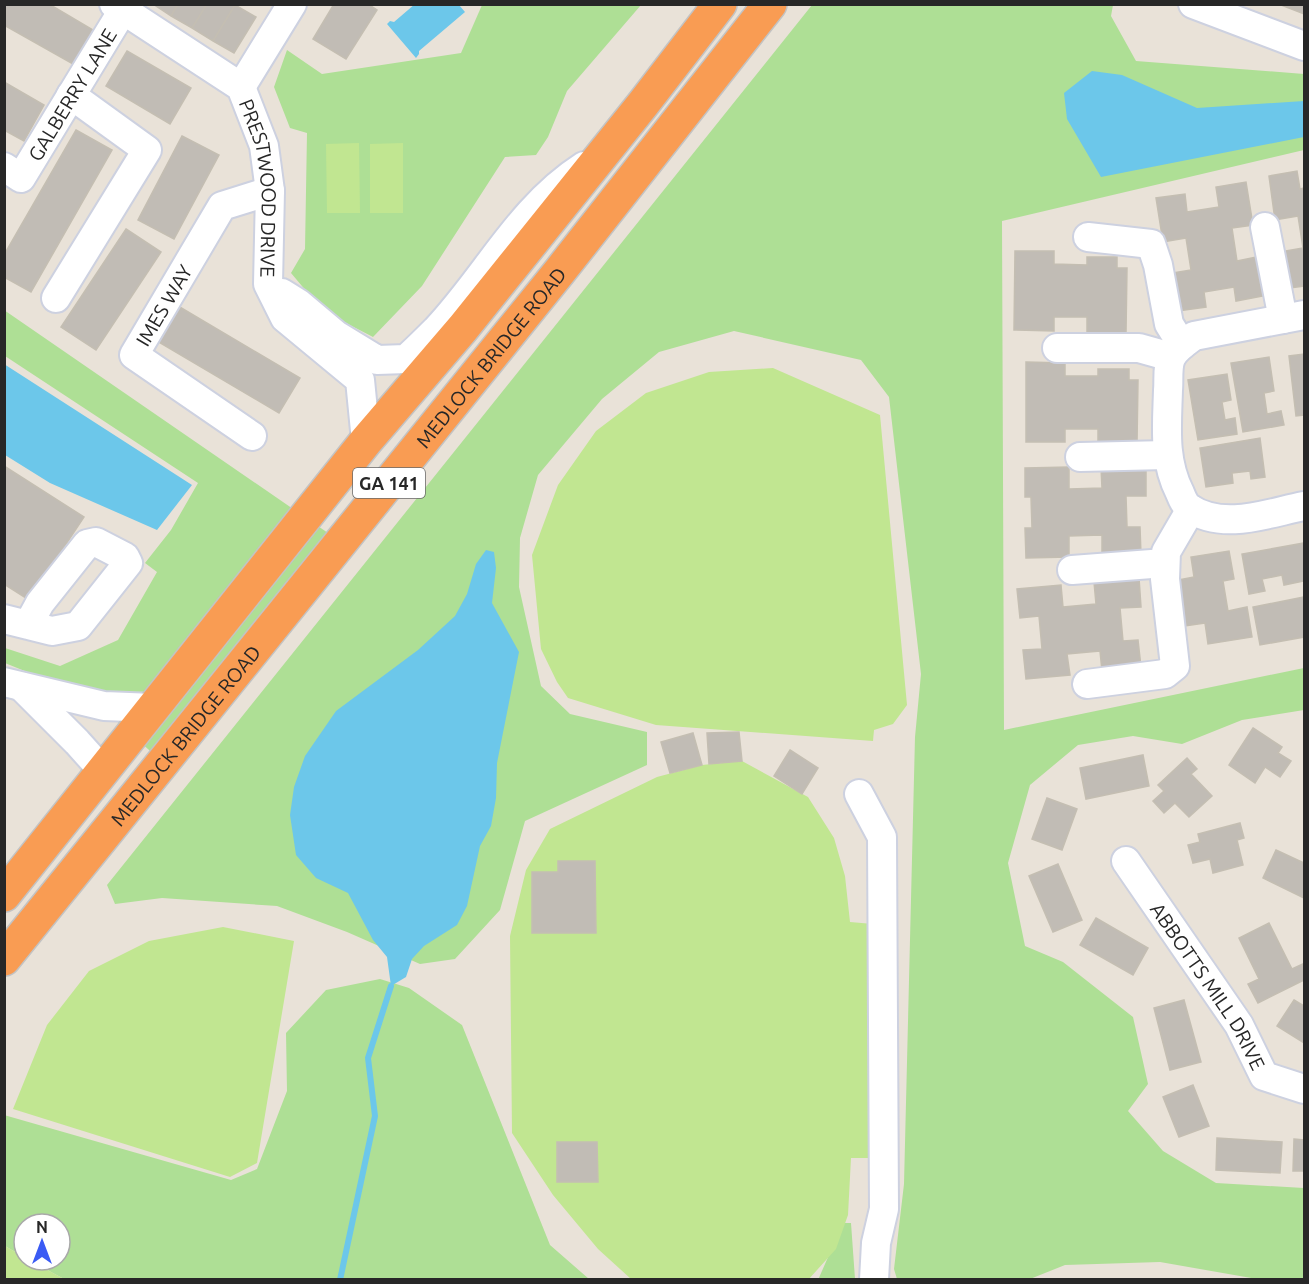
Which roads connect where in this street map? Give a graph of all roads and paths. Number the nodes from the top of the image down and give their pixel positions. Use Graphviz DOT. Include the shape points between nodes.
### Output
graph roads {
  1 [pos="292,4"];
  2 [pos="720,4"];
  3 [pos="770,4"];
  4 [pos="1193,4"];
  5 [pos="118,8"];
  6 [pos="1305,46"];
  7 [pos="241,87"];
  8 [pos="71,95"];
  9 [pos="603,154"];
  10 [pos="13,173"];
  11 [pos="270,191"];
  12 [pos="1265,227"];
  13 [pos="1088,237"];
  14 [pos="268,284"];
  15 [pos="56,298"];
  16 [pos="1294,317"];
  17 [pos="1057,348"];
  18 [pos="1176,351"];
  19 [pos="252,436"];
  20 [pos="366,441"];
  21 [pos="1167,455"];
  22 [pos="1080,457"];
  23 [pos="1305,506"];
  24 [pos="1191,509"];
  25 [pos="1166,563"];
  26 [pos="1072,570"];
  27 [pos="13,684"];
  28 [pos="1087,684"];
  29 [pos="154,708"];
  30 [pos="104,772"];
  31 [pos="859,794"];
  32 [pos="1126,861"];
  33 [pos="4,895"];
  34 [pos="4,959"];
  35 [pos="1305,1089"];
  36 [pos="874,1280"];
  1 -- 7 [label="street"];
  2 -- 9 [label="highway, MEDLOCK BRIDGE ROAD / GA 141"];
  3 -- 34 [label="highway, MEDLOCK BRIDGE ROAD / GA 141" via="560,271"];
  4 -- 6 [label="street"];
  5 -- 7 [label="street, PRESTWOOD DRIVE"];
  5 -- 8 [label="street, GALBERRY LANE"];
  7 -- 11 [label="street, PRESTWOOD DRIVE" via="264,146"];
  8 -- 10 [label="street, GALBERRY LANE"];
  8 -- 15 [label="street" via="147,150"];
  9 -- 14 [label="street, MEDLOCK BRIDGE ROAD" via="565,178 540,201 437,330 406,359 377,360"];
  9 -- 20 [label="highway, MEDLOCK BRIDGE ROAD / GA 141"];
  11 -- 14 [label="street, PRESTWOOD DRIVE"];
  11 -- 19 [label="street, IMES WAY" via="222,206 134,355"];
  12 -- 16 [label="street"];
  13 -- 18 [label="street" via="1151,244"];
  14 -- 20 [label="street, PRESTWOOD DRIVE" via="285,318 360,380"];
  16 -- 18 [label="street" via="1194,336"];
  17 -- 18 [label="street"];
  18 -- 21 [label="street" via="1166,431"];
  20 -- 29 [label="highway, MEDLOCK BRIDGE ROAD / GA 141"];
  21 -- 22 [label="street"];
  21 -- 24 [label="street" via="1174,481"];
  23 -- 24 [label="street" via="1231,520 1208,517"];
  24 -- 25 [label="street" via="1166,552"];
  25 -- 26 [label="street"];
  25 -- 28 [label="street" via="1175,666 1165,675"];
  27 -- 29 [label="street" via="104,706"];
  27 -- 30 [label="street" via="77,741"];
  29 -- 30 [label="highway, MEDLOCK BRIDGE ROAD / GA 141"];
  30 -- 33 [label="highway, MEDLOCK BRIDGE ROAD / GA 141"];
  31 -- 36 [label="street" via="882,837 884,1209 876,1243"];
  32 -- 35 [label="street, ABBOTTS MILL DRIVE" via="1239,1025 1264,1076"];
}
